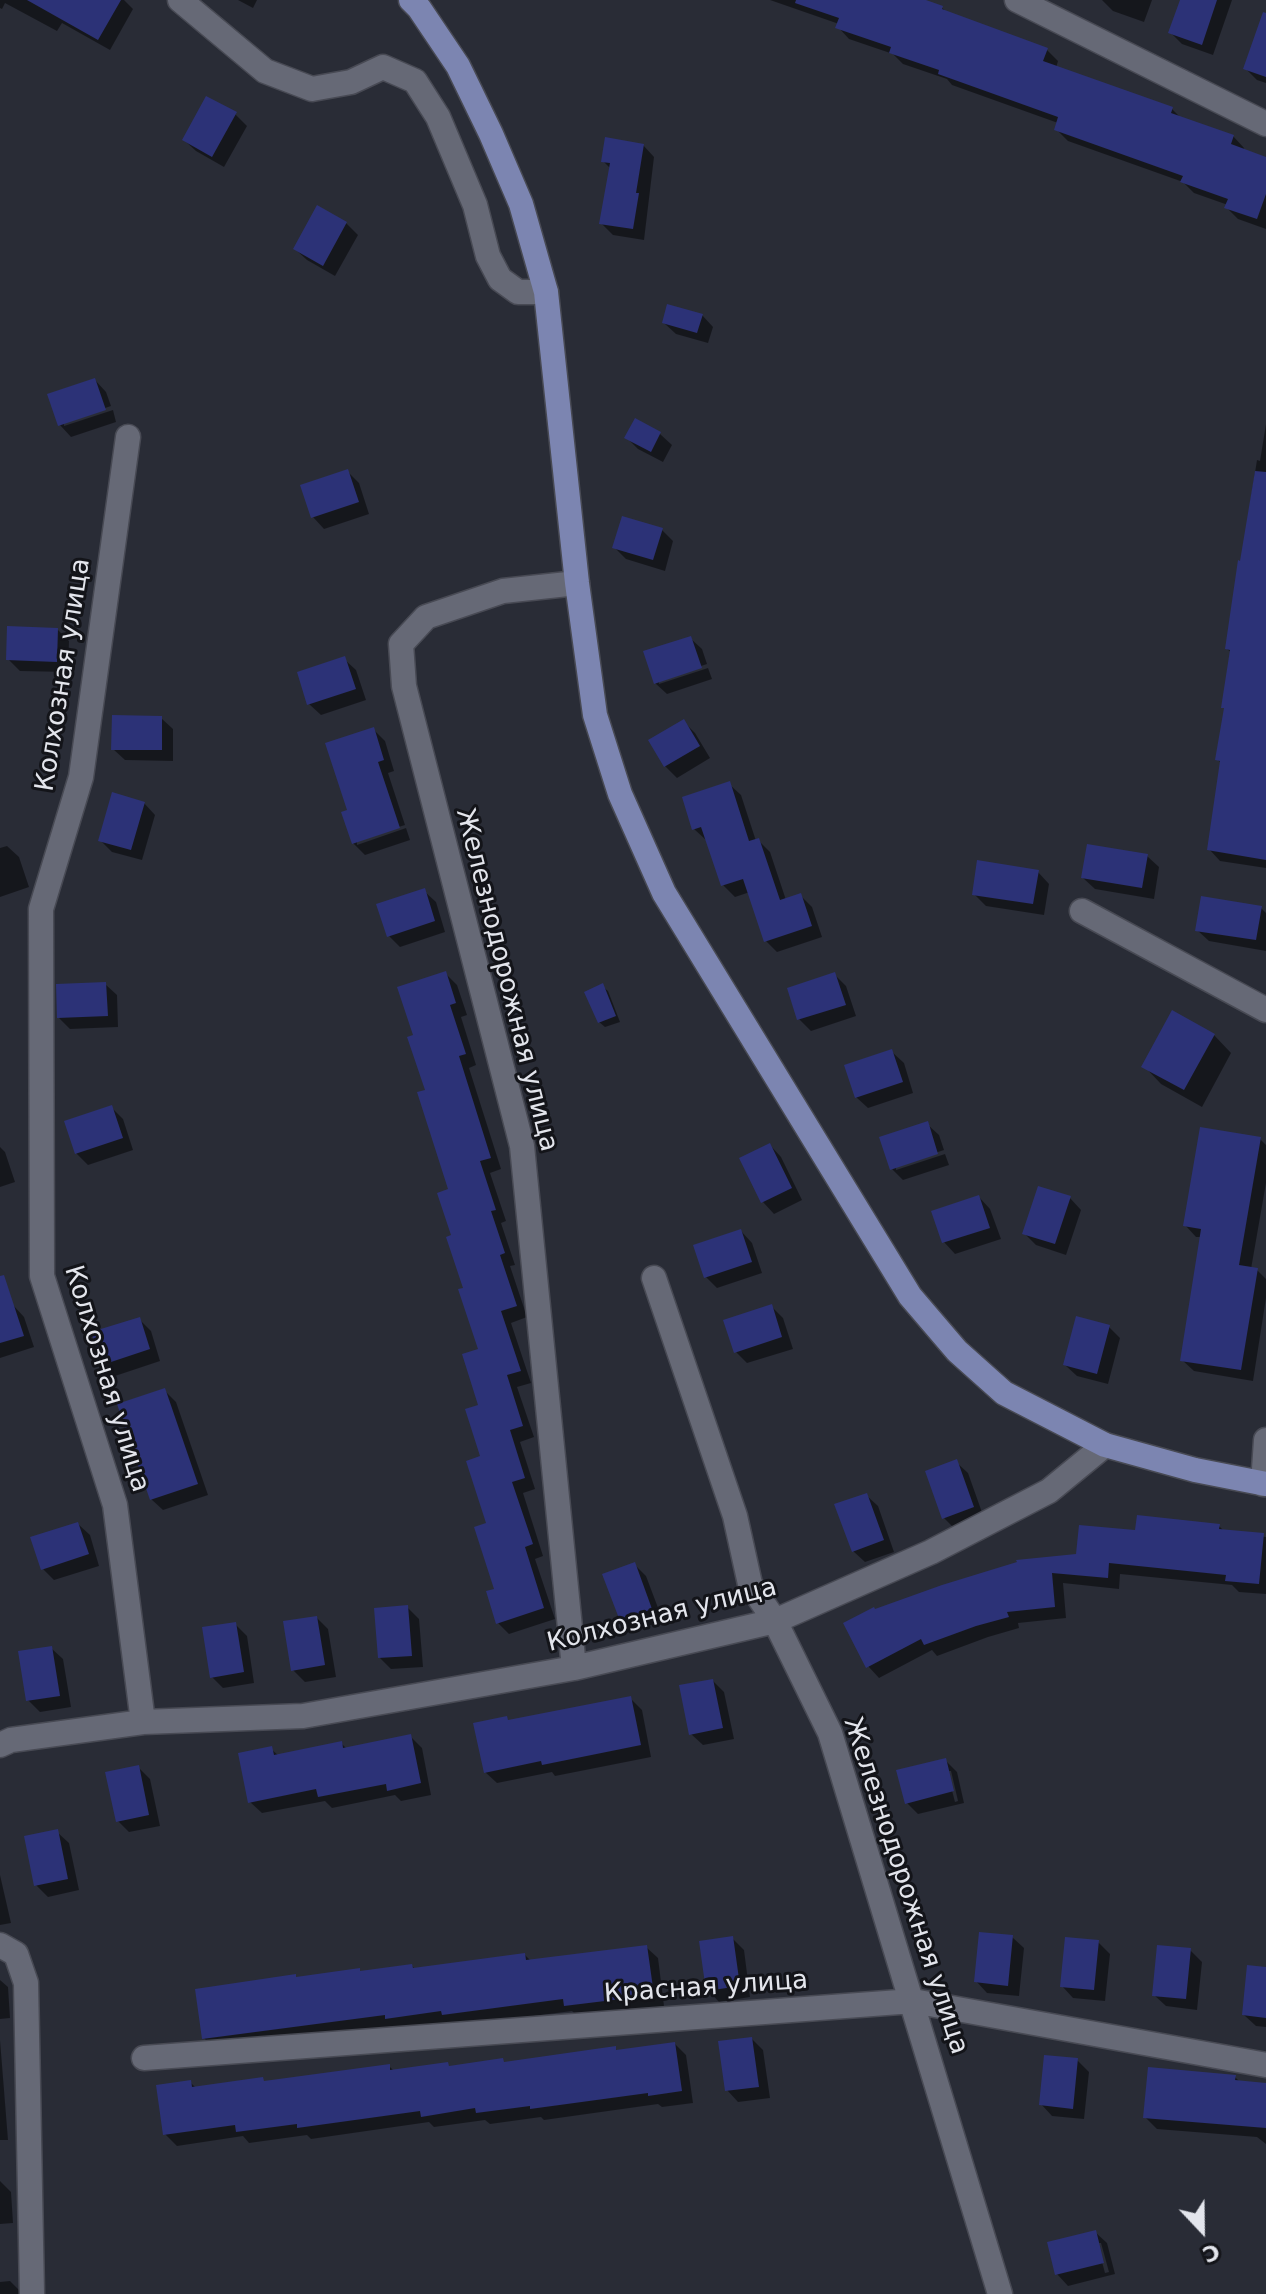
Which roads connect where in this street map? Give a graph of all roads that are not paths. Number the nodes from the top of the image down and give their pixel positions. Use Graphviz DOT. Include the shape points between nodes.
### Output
graph roads {
  1 [pos="180,0"];
  2 [pos="1017,0"];
  3 [pos="419,3"];
  4 [pos="1266,124"];
  5 [pos="546,292"];
  6 [pos="128,437"];
  7 [pos="577,583"];
  8 [pos="1082,911"];
  9 [pos="1266,1010"];
  10 [pos="654,1278"];
  11 [pos="1266,1440"];
  12 [pos="1105,1445"];
  13 [pos="1265,1484"];
  14 [pos="775,1621"];
  15 [pos="574,1668"];
  16 [pos="143,1722"];
  17 [pos="0,1745"];
  18 [pos="0,1945"];
  19 [pos="913,2001"];
  20 [pos="144,2058"];
  21 [pos="1266,2065"];
  22 [pos="32,2294"];
  23 [pos="1000,2294"];
  1 -- 5 [label="street" via="265,71 312,89 351,82 383,67 415,81 438,117 500,279 518,292"];
  2 -- 4 [label="street"];
  3 -- 5 [label="main road" via="491,134 521,204"];
  5 -- 7 [label="main road"];
  6 -- 16 [label="street, Колхозная улица" via="81,777 41,909 42,1276 115,1505"];
  7 -- 12 [label="main road" via="595,715 620,794 664,893 910,1296 957,1351 1004,1393"];
  7 -- 15 [label="street, Железнодорожная улица" via="503,591 426,617 401,644 404,686 522,1146"];
  8 -- 9 [label="street"];
  10 -- 14 [label="street, Железнодорожная улица" via="735,1516 750,1584"];
  11 -- 13 [label="street"];
  12 -- 13 [label="main road"];
  12 -- 14 [label="street, Колхозная улица" via="1049,1491 931,1552"];
  14 -- 15 [label="street, Колхозная улица"];
  14 -- 19 [label="street, Железнодорожная улица" via="830,1733"];
  15 -- 16 [label="street, Колхозная улица" via="303,1716"];
  16 -- 17 [label="street, Колхозная улица"];
  18 -- 22 [label="street" via="16,1954 26,1983"];
  19 -- 20 [label="street, Красная улица"];
  19 -- 21 [label="street, Красная улица"];
  19 -- 23 [label="street, Железнодорожная улица"];
}
